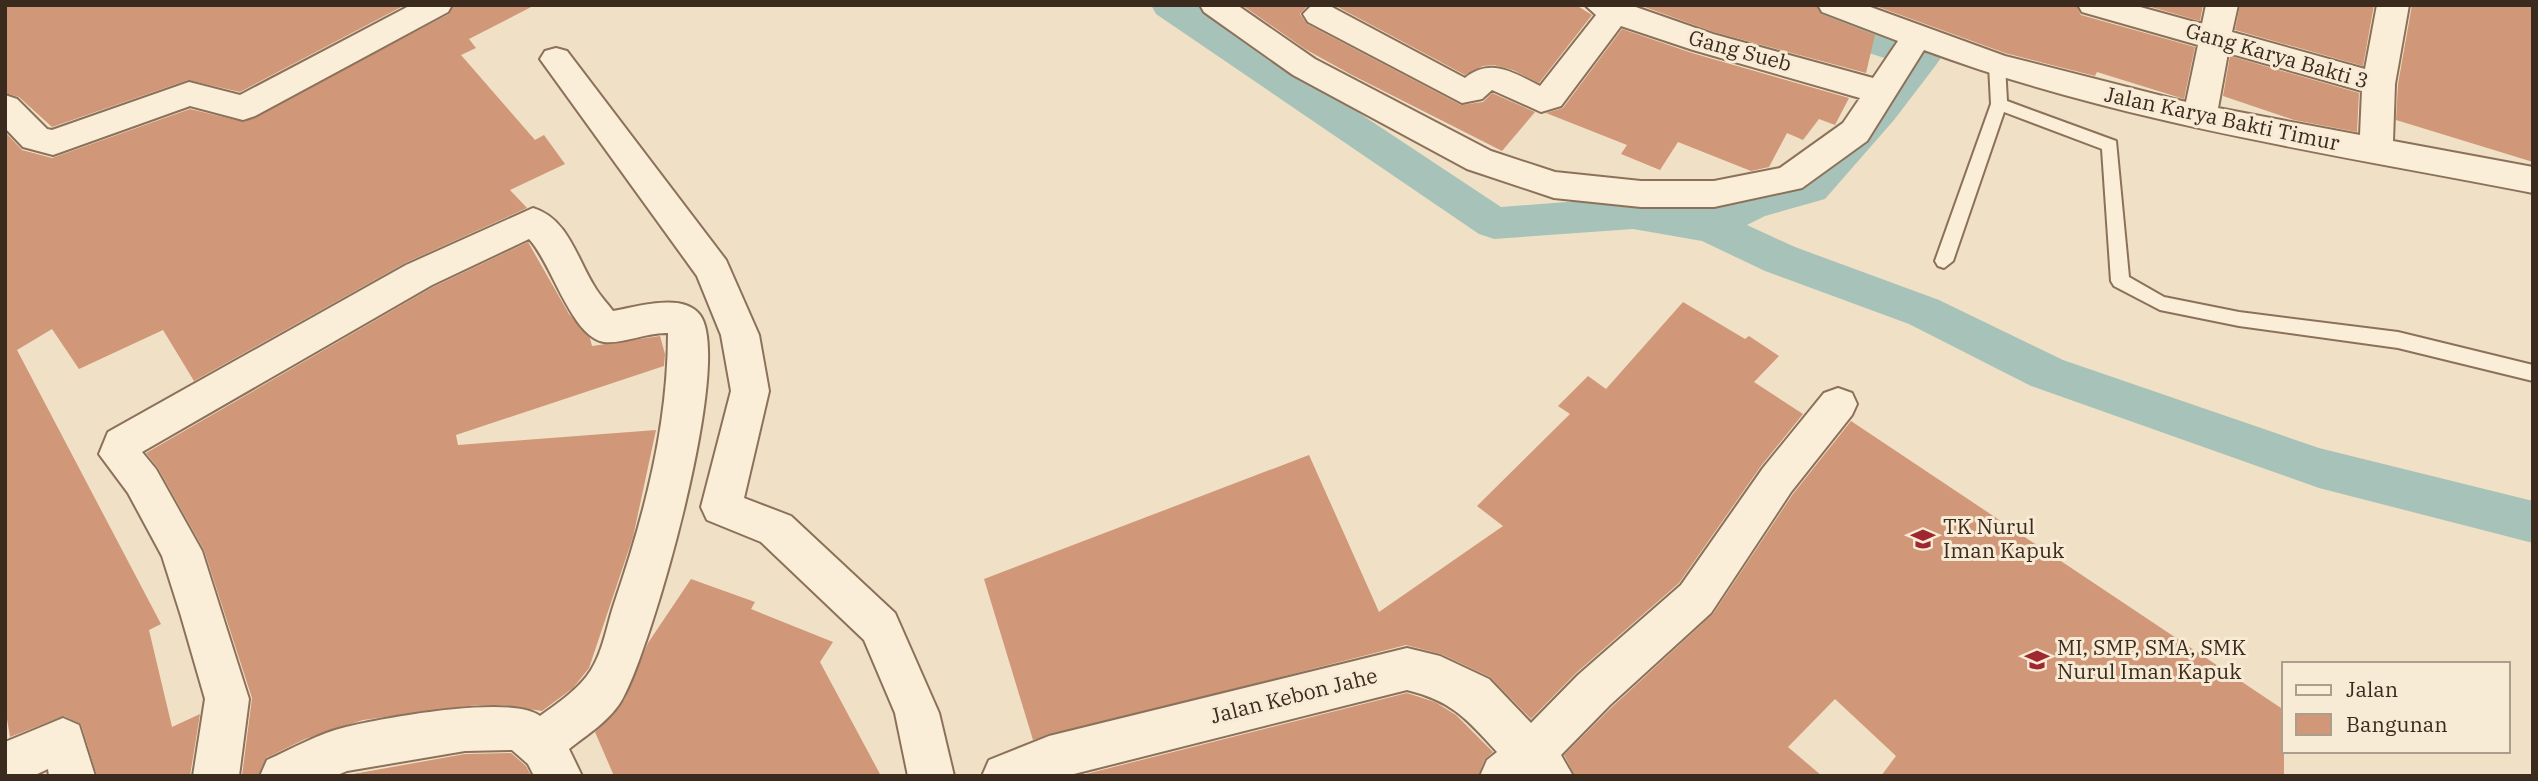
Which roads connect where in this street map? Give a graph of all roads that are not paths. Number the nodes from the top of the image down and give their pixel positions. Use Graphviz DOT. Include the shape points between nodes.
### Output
graph roads {
  1 [pos="437,5"];
  2 [pos="1215,5"];
  3 [pos="1833,5"];
  4 [pos="2093,5"];
  5 [pos="2222,5"];
  6 [pos="2393,5"];
  7 [pos="1607,9"];
  8 [pos="1325,10"];
  9 [pos="2214,38"];
  10 [pos="1273,46"];
  11 [pos="556,59"];
  12 [pos="1903,60"];
  13 [pos="1997,65"];
  14 [pos="1500,81"];
  15 [pos="2379,84"];
  16 [pos="1999,104"];
  17 [pos="5,107"];
  18 [pos="2200,116"];
  19 [pos="1447,144"];
  20 [pos="2376,152"];
  21 [pos="2533,180"];
  22 [pos="1944,261"];
  23 [pos="2533,373"];
  24 [pos="1838,404"];
  25 [pos="549,760"];
  26 [pos="5,765"];
  27 [pos="1527,769"];
  28 [pos="307,771"];
  29 [pos="72,776"];
  30 [pos="216,776"];
  31 [pos="931,776"];
  32 [pos="1005,776"];
  1 -- 17 [label="street" via="243,108 189,94 53,143 35,138"];
  2 -- 10 [label="street"];
  3 -- 12 [label="street, Jalan Karya Bakti Timur"];
  4 -- 9 [label="street, Gang Karya Bakti 3"];
  5 -- 9 [label="street"];
  6 -- 15 [label="street"];
  7 -- 12 [label="street, Gang Sueb" via="1690,38 1802,67"];
  7 -- 14 [label="street" via="1549,98 1533,99"];
  8 -- 10 [label="street"];
  8 -- 14 [label="street" via="1462,91 1470,91 1487,78"];
  9 -- 15 [label="street, Gang Karya Bakti 3"];
  9 -- 18 [label="street"];
  10 -- 19 [label="street"];
  11 -- 31 [label="street" via="713,270 740,335 750,391 722,507 776,529 880,627 917,713"];
  12 -- 13 [label="street, Jalan Karya Bakti Timur"];
  12 -- 19 [label="street" via="1855,132 1790,179 1714,194 1641,194 1554,185"];
  13 -- 16 [label="lane"];
  13 -- 18 [label="street, Jalan Karya Bakti Timur"];
  14 -- 19 [label="street"];
  15 -- 20 [label="street"];
  16 -- 22 [label="lane"];
  16 -- 23 [label="lane" via="2110,145 2120,281 2160,303 2398,340"];
  18 -- 20 [label="street, Jalan Karya Bakti Timur"];
  20 -- 21 [label="street, Jalan Karya Bakti Timur"];
  24 -- 27 [label="street" via="1777,480 1696,600 1594,690"];
  25 -- 28 [label="street" via="520,728 465,729 344,749"];
  25 -- 30 [label="street" via="599,694 616,661 652,555 689,366 687,326 680,319 605,327 583,300 553,241 533,221 419,275 122,444 119,454 142,481 181,551 227,699"];
  26 -- 29 [label="street" via="63,740"];
  27 -- 32 [label="street, Jalan Kebon Jahe" via="1472,694 1440,677 1407,668 1049,758"];
}
